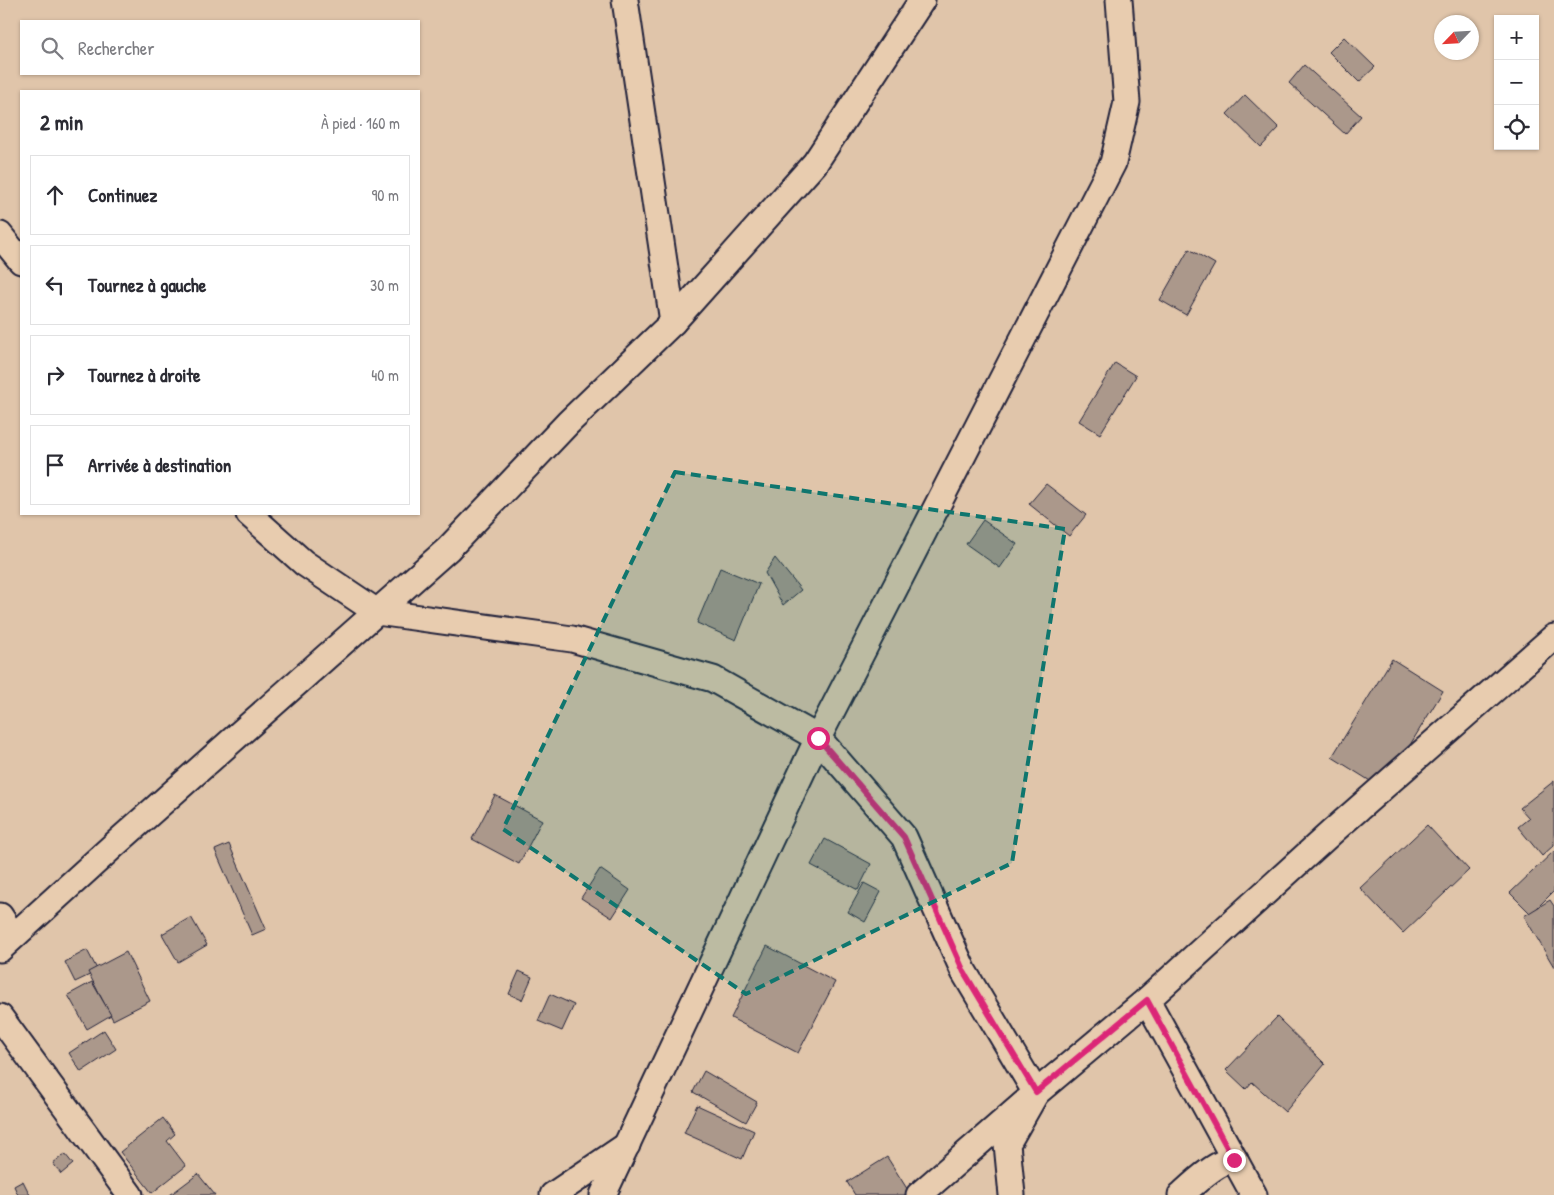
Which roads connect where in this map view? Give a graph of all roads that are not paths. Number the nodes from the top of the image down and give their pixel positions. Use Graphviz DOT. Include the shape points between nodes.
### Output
graph roads {
  1 [pos="625,0"];
  2 [pos="922,0"];
  3 [pos="1119,0"];
  4 [pos="0,234"];
  5 [pos="20,260"];
  6 [pos="673,322"];
  7 [pos="250,515"];
  8 [pos="376,612"];
  9 [pos="1554,637"];
  10 [pos="818,738"];
  11 [pos="4,934"];
  12 [pos="1147,1000"];
  13 [pos="0,1017"];
  14 [pos="1036,1092"];
  15 [pos="628,1144"];
  16 [pos="1234,1160"];
  17 [pos="130,1195"];
  18 [pos="553,1195"];
  19 [pos="603,1195"];
  20 [pos="919,1195"];
  21 [pos="1012,1195"];
  22 [pos="1181,1195"];
  23 [pos="1254,1195"];
  1 -- 6 [label="street"];
  2 -- 6 [label="street" via="815,163"];
  3 -- 10 [label="street" via="1127,102 1113,163"];
  4 -- 5 [label="street"];
  6 -- 8 [label="street" via="568,423 448,549"];
  7 -- 8 [label="street" via="304,563"];
  8 -- 10 [label="street" via="572,639 713,679"];
  8 -- 11 [label="street"];
  9 -- 12 [label="street"];
  10 -- 14 [label="street" via="904,837 964,972"];
  10 -- 15 [label="street"];
  12 -- 14 [label="street"];
  12 -- 16 [label="street"];
  13 -- 17 [label="street"];
  14 -- 20 [label="street"];
  14 -- 21 [label="street" via="1007,1144"];
  15 -- 18 [label="street"];
  15 -- 19 [label="street"];
  16 -- 22 [label="street" via="1203,1175"];
  16 -- 23 [label="street"];
}
